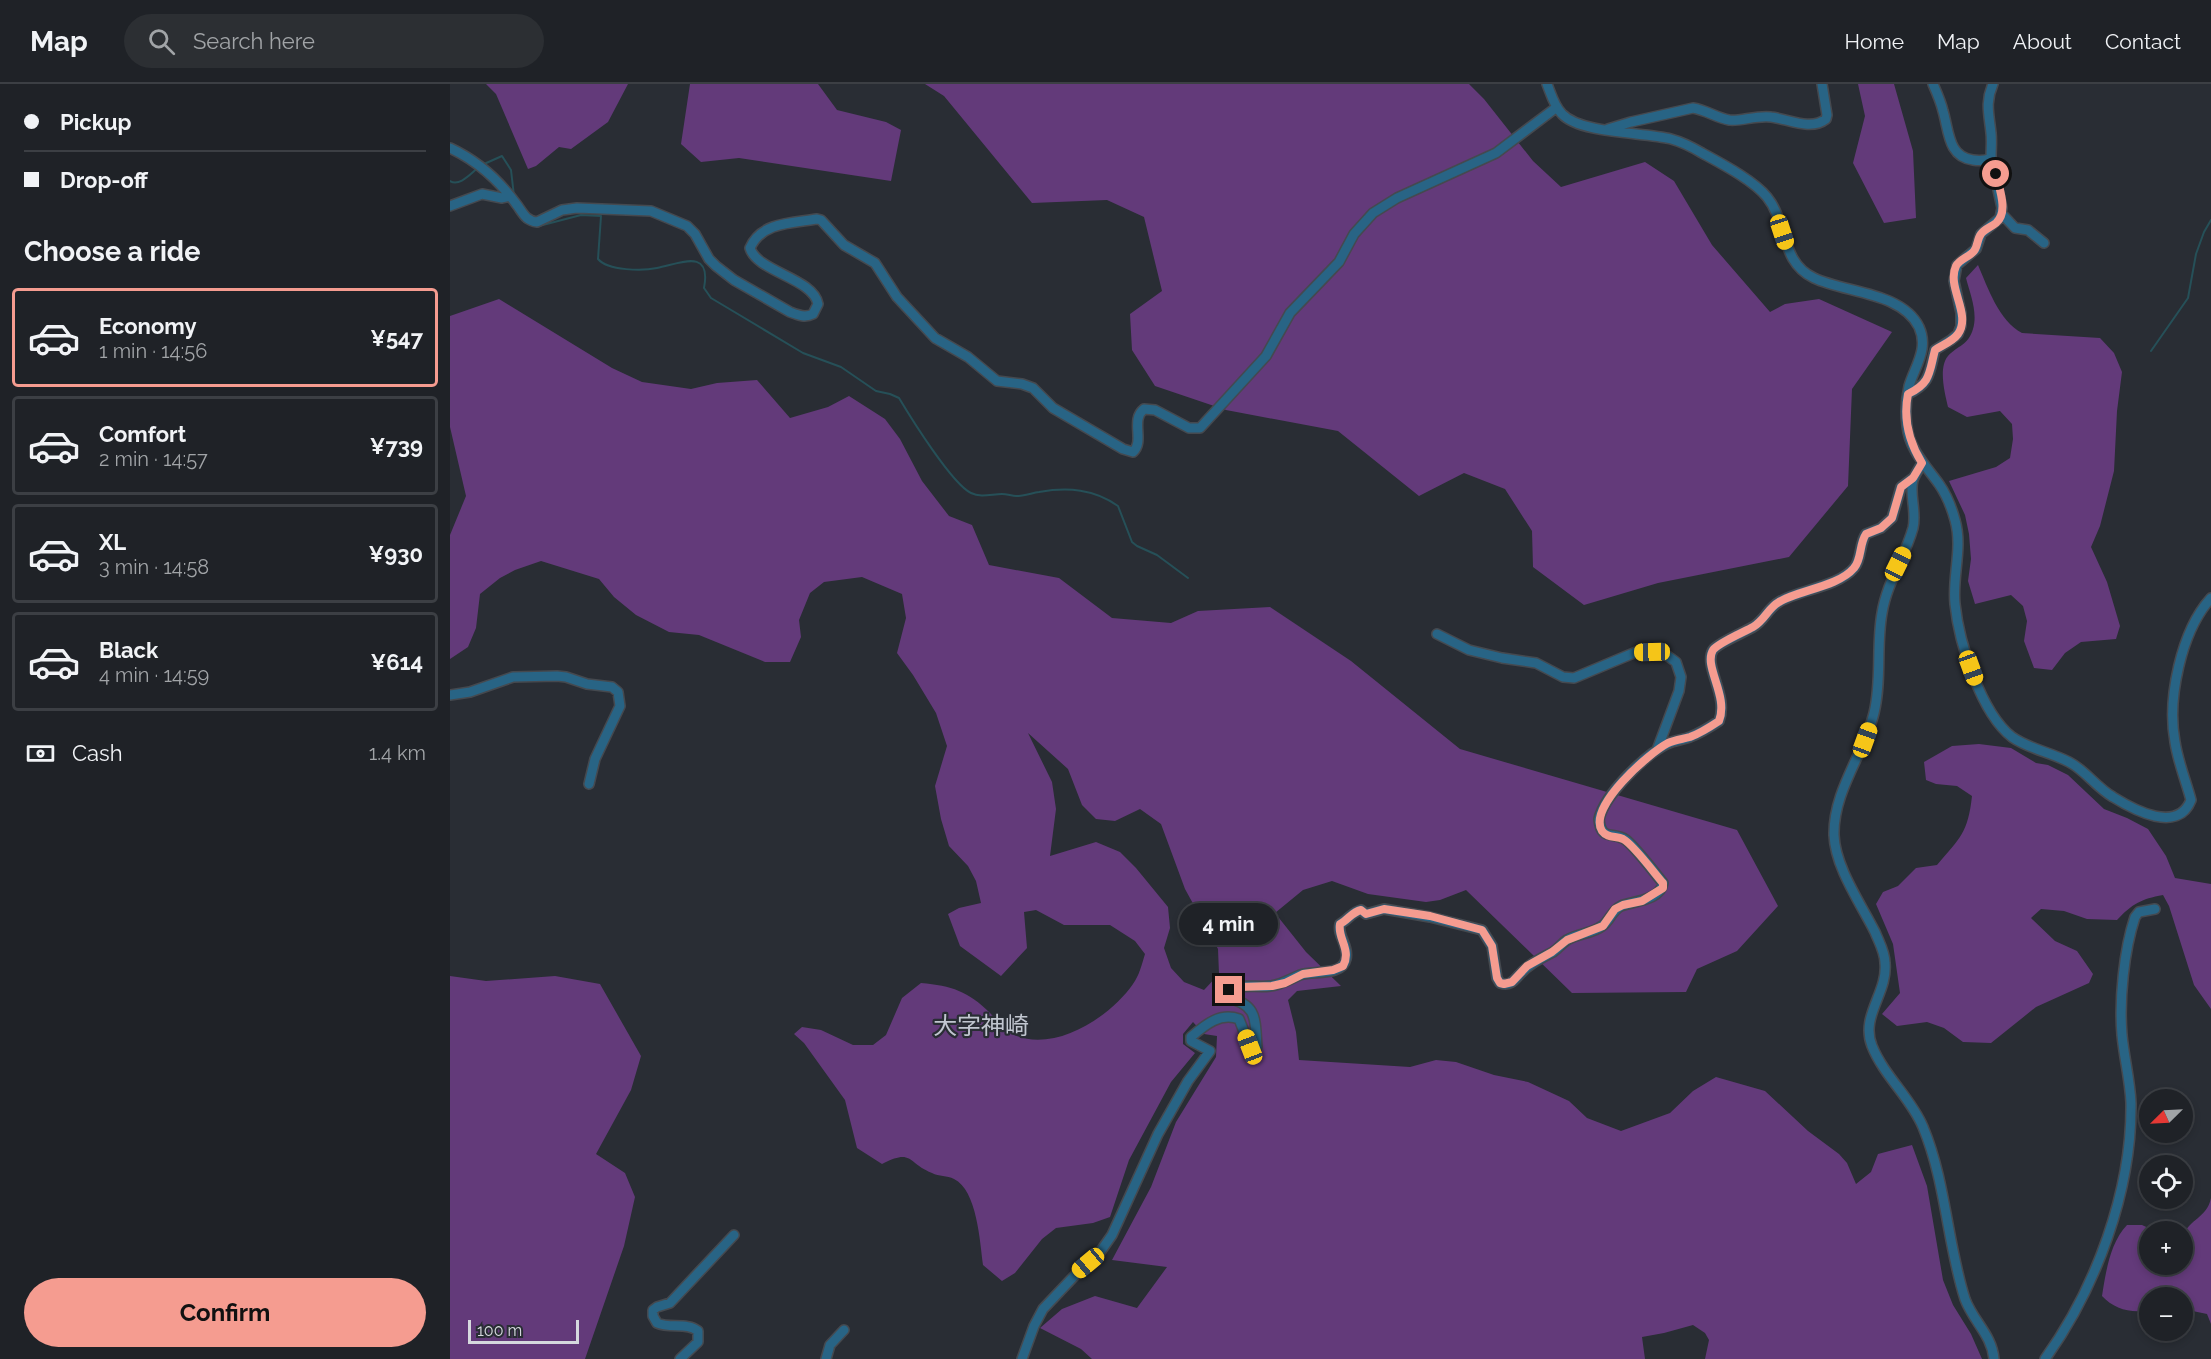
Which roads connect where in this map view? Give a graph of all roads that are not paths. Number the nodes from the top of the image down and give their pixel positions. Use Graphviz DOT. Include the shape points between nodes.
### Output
graph roads {
  1 [pos="1547,84"];
  2 [pos="1822,84"];
  3 [pos="1933,84"];
  4 [pos="1994,84"];
  5 [pos="1557,107"];
  6 [pos="1605,130"];
  7 [pos="450,148"];
  8 [pos="1991,158"];
  9 [pos="510,196"];
  10 [pos="450,206"];
  11 [pos="2001,213"];
  12 [pos="2044,243"];
  13 [pos="1908,394"];
  14 [pos="1922,463"];
  15 [pos="1913,478"];
  16 [pos="2211,598"];
  17 [pos="1437,634"];
  18 [pos="450,695"];
  19 [pos="1658,750"];
  20 [pos="590,784"];
  21 [pos="2155,909"];
  22 [pos="734,1235"];
  23 [pos="844,1330"];
  24 [pos="680,1359"];
  25 [pos="826,1359"];
  26 [pos="1022,1359"];
  27 [pos="1994,1359"];
  28 [pos="2044,1359"];
  1 -- 5 [label="street"];
  2 -- 6 [label="street" via="1827,115 1814,125 1768,116 1732,121 1693,108"];
  3 -- 8 [label="street" via="1954,151 1970,160"];
  4 -- 8 [label="street" via="1987,108"];
  5 -- 6 [label="street" via="1572,121"];
  5 -- 9 [label="street" via="1496,153 1373,213 1354,234 1339,262 1290,313 1266,356 1204,424 1197,429 1189,428 1155,410 1144,409 1138,419 1138,446 1133,452 1059,412 1028,385 997,381 968,357 943,344 902,303 875,263 844,245 821,220 766,229 750,248 756,257 816,297 815,311 806,316 790,312 729,277 709,259 695,234 681,223 646,210 585,208 562,210 535,222 523,215"];
  6 -- 13 [label="street" via="1672,140 1705,154 1767,197 1790,254 1804,272 1894,303 1908,312 1923,340"];
  7 -- 9 [label="street" via="486,170"];
  8 -- 11 [label="street"];
  9 -- 10 [label="street" via="482,194"];
  11 -- 12 [label="street" via="2015,228 2028,230"];
  11 -- 13 [label="street" via="1955,269 1961,313 1958,334 1935,350 1927,380"];
  13 -- 14 [label="street" via="1907,429"];
  14 -- 15 [label="street"];
  14 -- 16 [label="street" via="1941,486 1955,518 1957,624 1982,697 1993,717 2014,738 2071,763 2114,798 2162,818 2184,812 2191,800 2178,760 2172,714 2187,637"];
  15 -- 19 [label="street" via="1901,487 1892,518 1866,534 1853,569 1778,602 1761,622 1715,647 1710,657 1723,706 1719,721"];
  15 -- 27 [label="street" via="1914,525 1882,614 1880,682 1874,714 1844,791 1834,836 1837,855 1884,952 1885,975 1868,1028 1872,1046 1922,1125 1933,1154 1966,1302 1986,1333"];
  17 -- 19 [label="street" via="1469,650 1536,663 1574,678 1636,652 1665,654 1676,662 1681,677"];
  18 -- 20 [label="street" via="513,677 566,677 616,689 620,706 595,759"];
  19 -- 26 [label="street" via="1629,772 1599,819 1602,832 1625,840 1663,883 1663,888 1642,901 1615,909 1603,926 1567,940 1527,966 1512,982 1504,984 1497,978 1492,946 1482,930 1384,909 1366,914 1361,910 1354,912 1340,924 1346,953 1343,966 1303,974 1272,986 1229,990 1227,998 1250,1007 1257,1047 1250,1047 1239,1019 1229,1016 1191,1037 1191,1041 1209,1051 1158,1134 1112,1235 1098,1255 1043,1309"];
  21 -- 28 [label="street" via="2139,912 2135,917 2124,979 2122,1034 2131,1102 2125,1168 2090,1281"];
  22 -- 24 [label="street" via="670,1303 653,1311 657,1323 698,1330 699,1342"];
  23 -- 25 [label="street" via="830,1345"];
}
